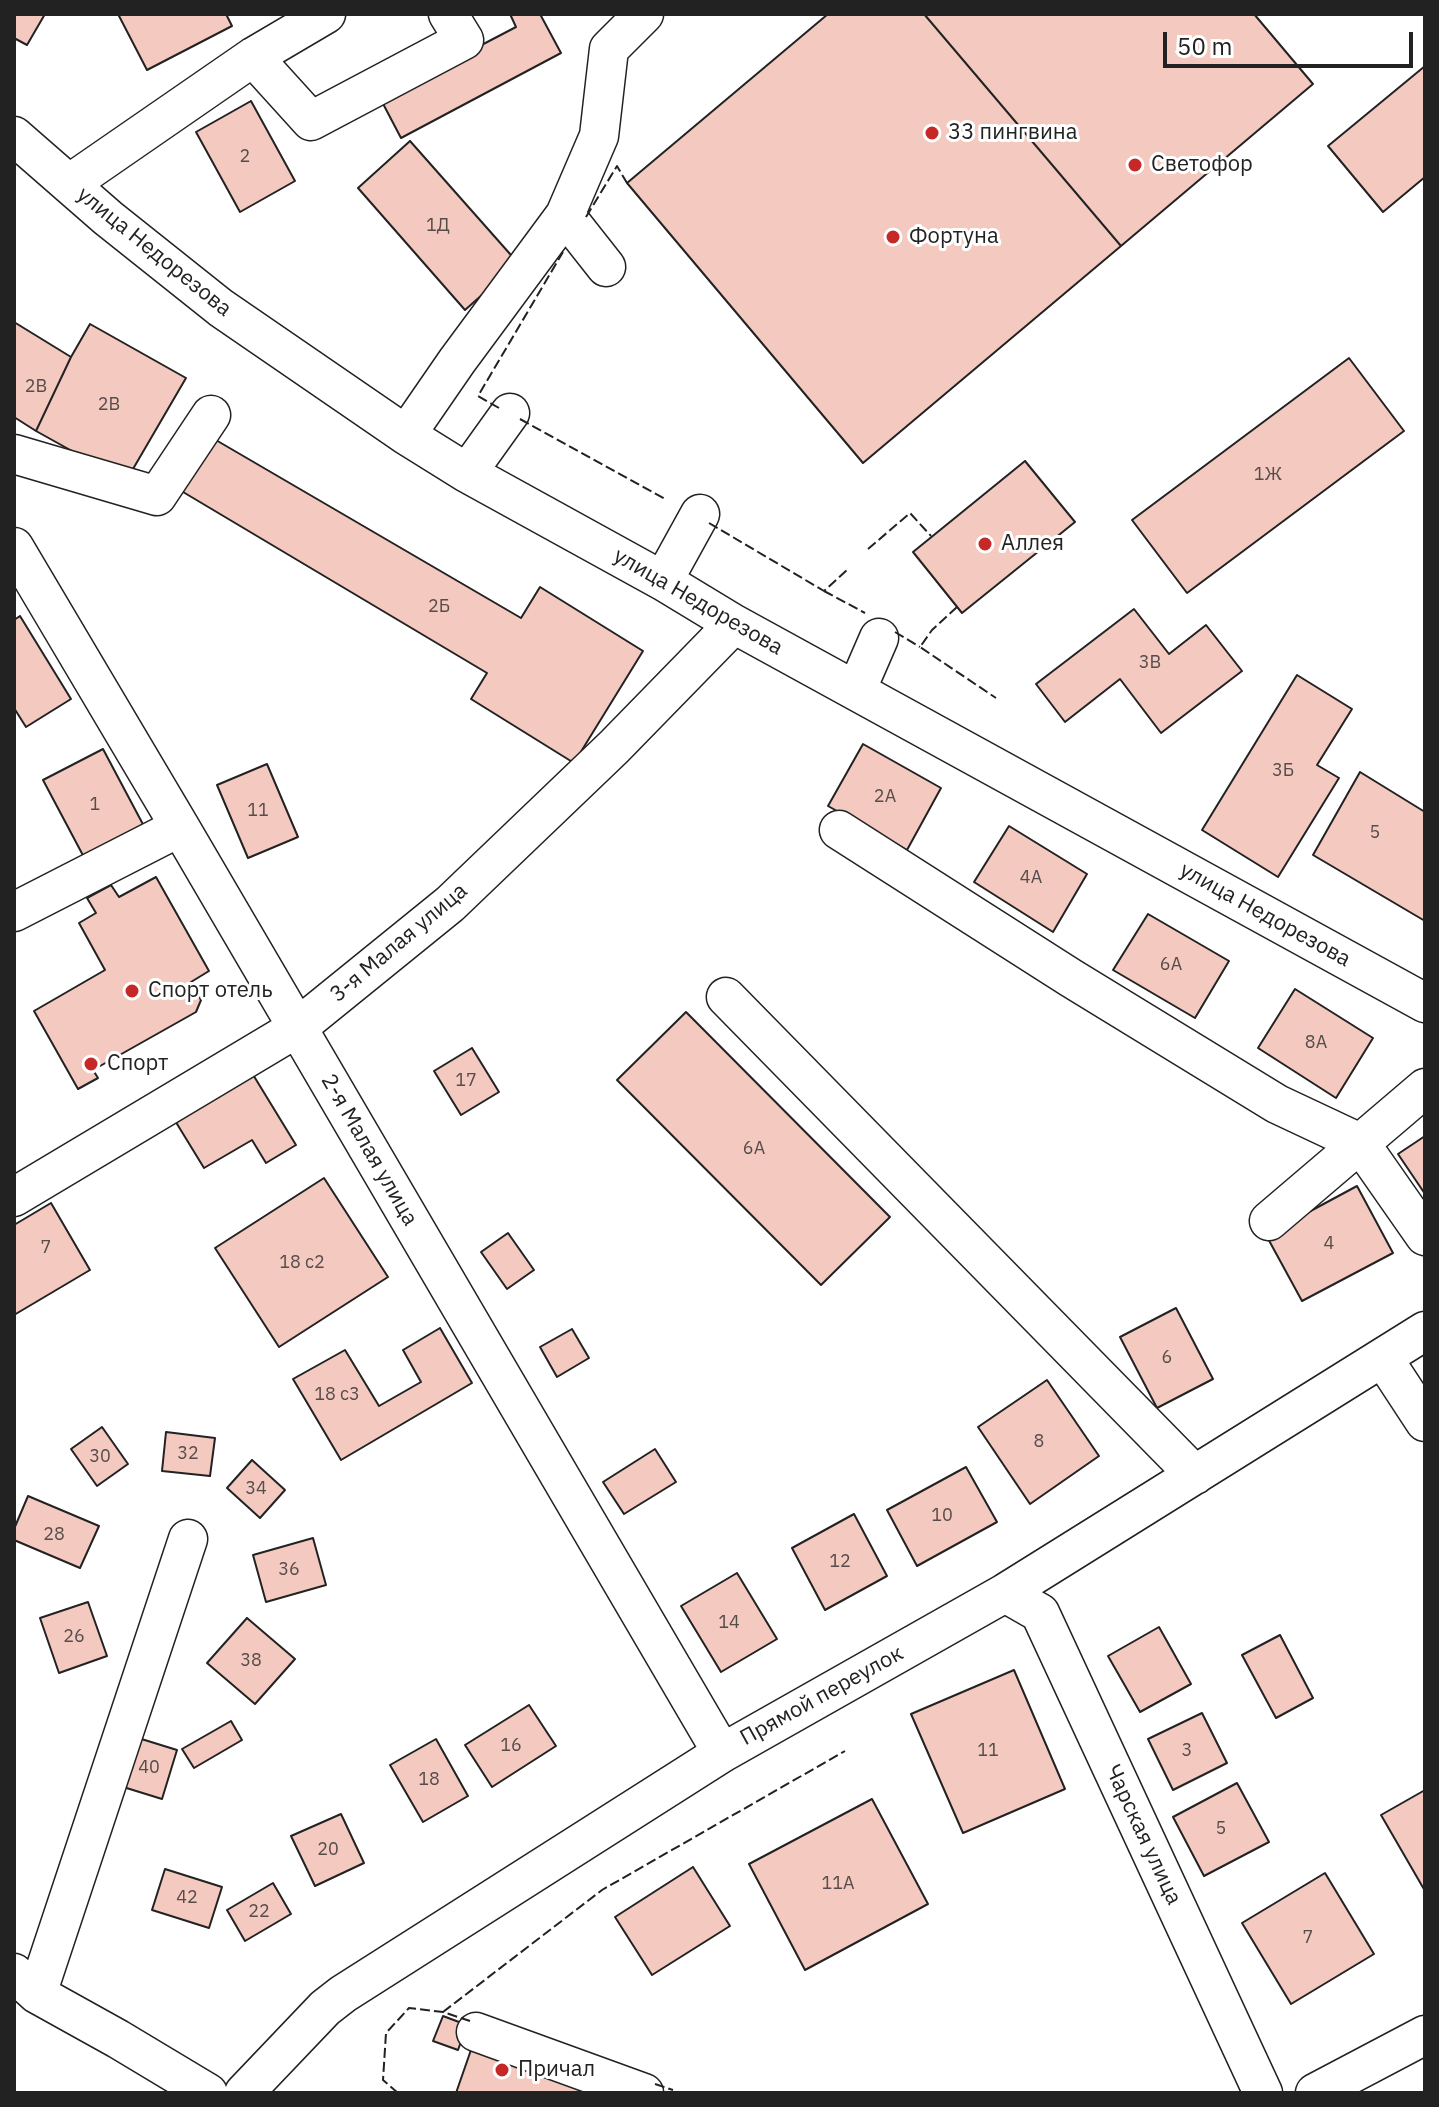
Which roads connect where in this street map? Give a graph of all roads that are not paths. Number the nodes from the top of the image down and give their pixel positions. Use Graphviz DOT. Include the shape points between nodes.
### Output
graph roads {
  1 [pos="326,14"];
  2 [pos="448,14"];
  3 [pos="644,14"];
  4 [pos="253,57"];
  5 [pos="14,136"];
  6 [pos="69,184"];
  7 [pos="565,215"];
  8 [pos="606,267"];
  9 [pos="510,413"];
  10 [pos="211,415"];
  11 [pos="406,435"];
  12 [pos="14,454"];
  13 [pos="467,473"];
  14 [pos="700,514"];
  15 [pos="20,570"];
  16 [pos="663,581"];
  17 [pos="734,624"];
  18 [pos="879,638"];
  19 [pos="856,691"];
  20 [pos="180,827"];
  21 [pos="839,830"];
  22 [pos="14,912"];
  23 [pos="726,997"];
  24 [pos="1425,1003"];
  25 [pos="297,1028"];
  26 [pos="1425,1088"];
  27 [pos="1360,1143"];
  28 [pos="14,1197"];
  29 [pos="1269,1221"];
  30 [pos="1425,1236"];
  31 [pos="1425,1331"];
  32 [pos="1383,1358"];
  33 [pos="1425,1422"];
  34 [pos="1195,1475"];
  35 [pos="188,1539"];
  36 [pos="1005,1593"];
  37 [pos="722,1753"];
  38 [pos="26,1983"];
  39 [pos="476,2032"];
  40 [pos="1425,2035"];
  41 [pos="208,2093"];
  42 [pos="244,2093"];
  43 [pos="644,2093"];
  44 [pos="1263,2093"];
  45 [pos="1315,2093"];
  1 -- 4 [label="street"];
  2 -- 4 [label="street" via="464,40 311,121"];
  3 -- 7 [label="street" via="609,49 599,136"];
  4 -- 6 [label="street"];
  5 -- 6 [label="street, улица Недорезова"];
  6 -- 11 [label="street, улица Недорезова" via="221,308"];
  7 -- 8 [label="street"];
  7 -- 11 [label="street"];
  9 -- 13 [label="street"];
  10 -- 12 [label="street" via="157,496"];
  11 -- 13 [label="street, улица Недорезова"];
  13 -- 16 [label="street, улица Недорезова"];
  14 -- 16 [label="street"];
  15 -- 20 [label="street, 2-я Малая улица"];
  16 -- 17 [label="street, улица Недорезова"];
  17 -- 19 [label="street, улица Недорезова"];
  17 -- 25 [label="street, 3-я Малая улица" via="450,904"];
  18 -- 19 [label="street"];
  19 -- 24 [label="street, улица Недорезова"];
  20 -- 22 [label="street"];
  20 -- 25 [label="street, 2-я Малая улица"];
  21 -- 27 [label="street" via="1277,1104"];
  23 -- 34 [label="street"];
  25 -- 28 [label="street, 3-я Малая улица"];
  25 -- 37 [label="street, 2-я Малая улица"];
  26 -- 27 [label="street"];
  27 -- 29 [label="street"];
  27 -- 30 [label="street"];
  31 -- 32 [label="street, Прямой переулок"];
  32 -- 33 [label="street"];
  32 -- 34 [label="street, Прямой переулок"];
  34 -- 36 [label="street, Прямой переулок"];
  35 -- 38 [label="street"];
  36 -- 37 [label="street, Прямой переулок"];
  36 -- 44 [label="street, Чарская улица" via="1040,1613"];
  37 -- 42 [label="street, Прямой переулок" via="343,1994"];
  38 -- 41 [label="street"];
  39 -- 43 [label="street"];
  40 -- 45 [label="street"];
}
